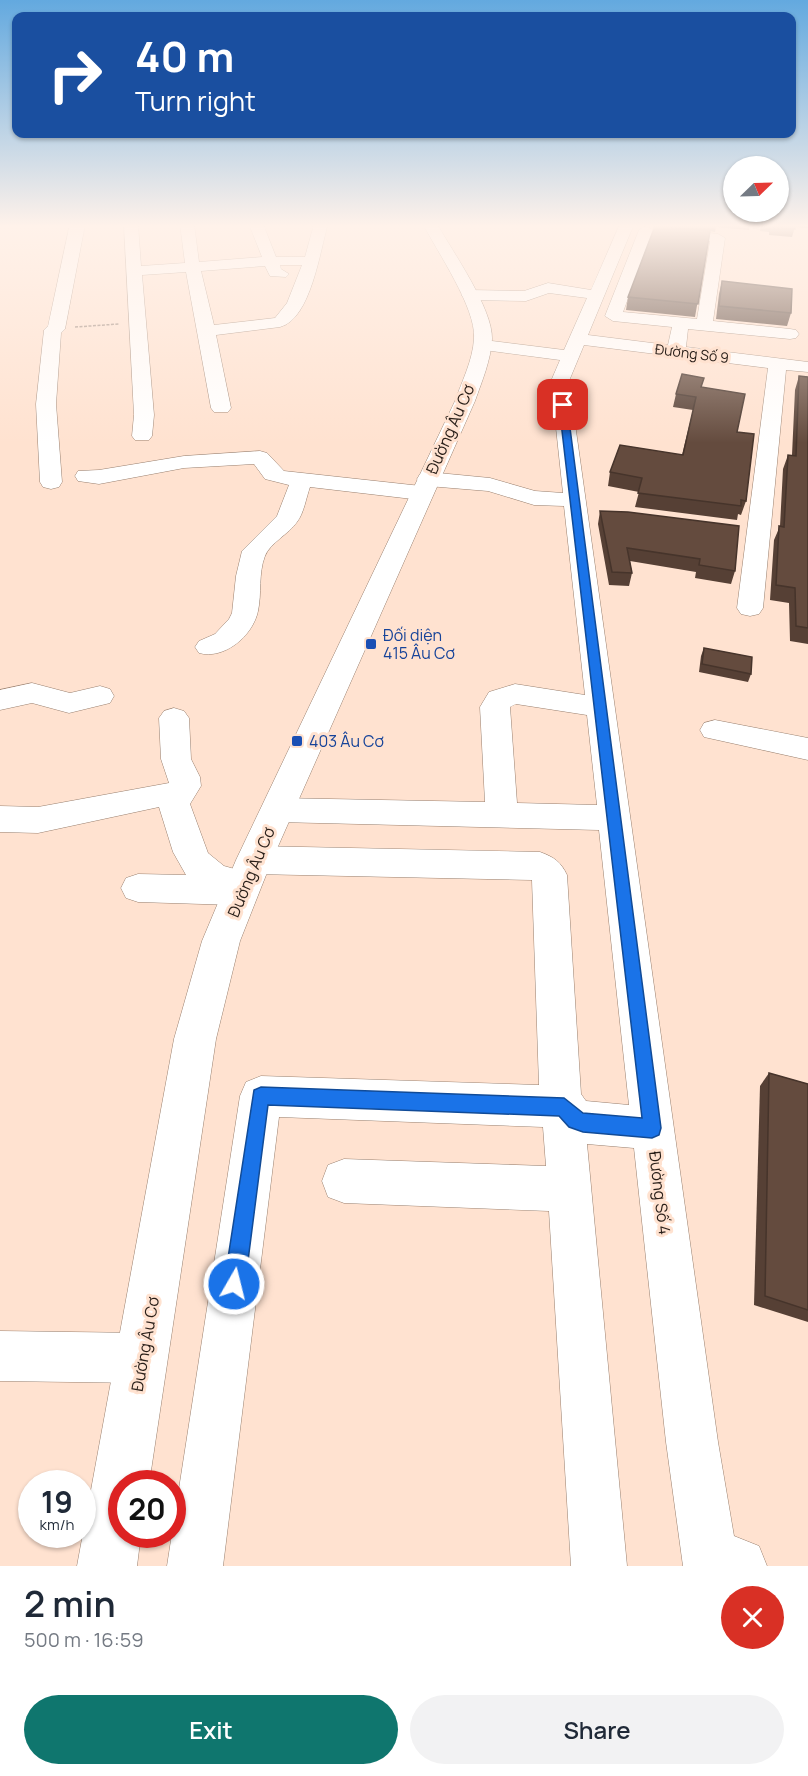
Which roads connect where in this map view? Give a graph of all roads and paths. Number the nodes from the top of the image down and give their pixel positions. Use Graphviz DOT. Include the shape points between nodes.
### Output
graph roads {
  1 [pos="63,297"];
  2 [pos="137,297"];
  3 [pos="199,297"];
  4 [pos="294,297"];
  5 [pos="470,297"];
  6 [pos="595,297"];
  7 [pos="617,297"];
  8 [pos="708,297"];
  9 [pos="297,298"];
  10 [pos="138,322"];
  11 [pos="681,323"];
  12 [pos="704,325"];
  13 [pos="56,329"];
  14 [pos="206,331"];
  15 [pos="790,334"];
  16 [pos="484,345"];
  17 [pos="573,347"];
  18 [pos="676,351"];
  19 [pos="808,367"];
  20 [pos="783,379"];
  21 [pos="221,408"];
  22 [pos="142,436"];
  23 [pos="86,476"];
  24 [pos="302,478"];
  25 [pos="51,482"];
  26 [pos="425,486"];
  27 [pos="583,506"];
  28 [pos="736,530"];
  29 [pos="759,533"];
  30 [pos="750,608"];
  31 [pos="209,647"];
  32 [pos="100,696"];
  33 [pos="0,700"];
  34 [pos="601,707"];
  35 [pos="174,718"];
  36 [pos="716,730"];
  37 [pos="808,748"];
  38 [pos="174,802"];
  39 [pos="278,810"];
  40 [pos="502,815"];
  41 [pos="614,818"];
  42 [pos="0,819"];
  43 [pos="246,879"];
  44 [pos="138,888"];
  45 [pos="564,1107"];
  46 [pos="652,1128"];
  47 [pos="344,1180"];
  48 [pos="568,1189"];
  49 [pos="0,1356"];
  50 [pos="142,1358"];
  51 [pos="720,1562"];
  52 [pos="107,1566"];
  53 [pos="195,1566"];
  54 [pos="599,1566"];
  1 -- 13 [label="street"];
  2 -- 10 [label="street"];
  3 -- 14 [label="street"];
  4 -- 9 [label="street"];
  5 -- 16 [label="main road, Đường Âu Cơ" via="484,328"];
  6 -- 17 [label="street, Đường Số 4"];
  7 -- 11 [label="street" via="613,316"];
  8 -- 12 [label="street"];
  9 -- 14 [label="street" via="291,313 280,322"];
  10 -- 13 [label="path"];
  10 -- 22 [label="street"];
  11 -- 12 [label="street"];
  11 -- 18 [label="street"];
  12 -- 15 [label="street"];
  13 -- 25 [label="street" via="46,404"];
  14 -- 21 [label="street"];
  16 -- 17 [label="street, Đường Số 9"];
  16 -- 26 [label="main road, Đường Âu Cơ" via="465,401"];
  17 -- 18 [label="street, Đường Số 9"];
  17 -- 27 [label="street, Đường Số 4" via="560,381"];
  18 -- 20 [label="street, Đường Số 9"];
  19 -- 20 [label="street, Đường Số 9"];
  20 -- 29 [label="street"];
  23 -- 24 [label="street" via="184,462 260,457 279,477"];
  24 -- 26 [label="street"];
  24 -- 31 [label="street" via="288,519 254,551 245,614 225,640"];
  26 -- 27 [label="street" via="490,485 520,496"];
  26 -- 39 [label="main road, Đường Âu Cơ"];
  27 -- 34 [label="street, Đường Số 4"];
  28 -- 29 [label="street"];
  29 -- 30 [label="street"];
  32 -- 33 [label="street" via="69,703 32,693"];
  34 -- 40 [label="street" via="515,694 499,699 495,707"];
  34 -- 41 [label="street, Đường Số 4"];
  35 -- 38 [label="street" via="176,759 185,786"];
  36 -- 37 [label="street"];
  38 -- 42 [label="street" via="166,794 38,820"];
  38 -- 43 [label="street" via="183,839 195,863 212,876"];
  39 -- 40 [label="street"];
  39 -- 43 [label="main road, Đường Âu Cơ"];
  40 -- 41 [label="street"];
  41 -- 46 [label="street, Đường Số 4"];
  43 -- 44 [label="street"];
  43 -- 45 [label="street" via="540,866 547,870 560,1099"];
  43 -- 50 [label="main road, Đường Âu Cơ" via="221,941 195,1039"];
  45 -- 46 [label="street" via="583,1122"];
  45 -- 48 [label="street"];
  45 -- 53 [label="street" via="261,1096"];
  46 -- 51 [label="street, Đường Số 4" via="692,1443"];
  47 -- 48 [label="street"];
  48 -- 54 [label="street"];
  49 -- 50 [label="street"];
  50 -- 52 [label="main road, Đường Âu Cơ"];
}
